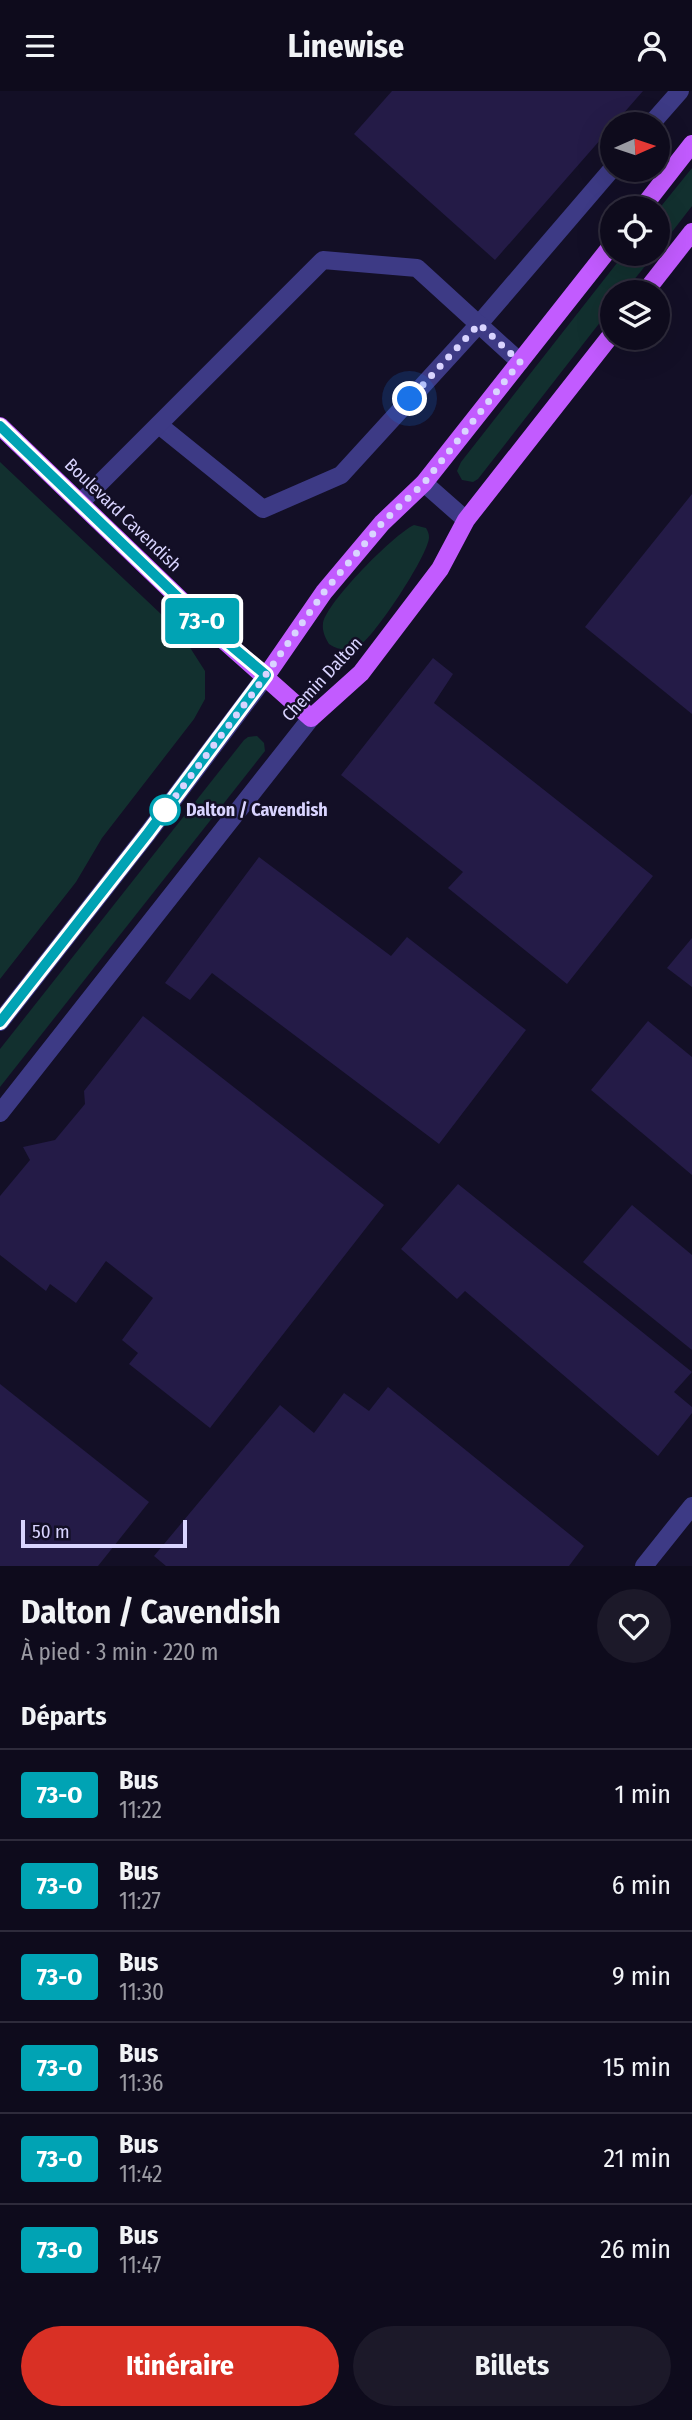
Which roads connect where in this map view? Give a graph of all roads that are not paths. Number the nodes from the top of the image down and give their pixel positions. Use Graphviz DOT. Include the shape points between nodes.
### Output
graph roads {
  1 [pos="680,91"];
  2 [pos="662,112"];
  3 [pos="692,144"];
  4 [pos="601,182"];
  5 [pos="651,196"];
  6 [pos="692,232"];
  7 [pos="600,260"];
  8 [pos="654,280"];
  9 [pos="479,324"];
  10 [pos="600,349"];
  11 [pos="520,362"];
  12 [pos="159,425"];
  13 [pos="0,426"];
  14 [pos="424,483"];
  15 [pos="80,503"];
  16 [pos="466,520"];
  17 [pos="266,675"];
  18 [pos="311,718"];
  19 [pos="0,1022"];
  20 [pos="0,1113"];
  21 [pos="692,1506"];
  22 [pos="644,1566"];
  1 -- 2 [label="street"];
  3 -- 5 [label="main road"];
  4 -- 9 [label="street"];
  6 -- 8 [label="main road"];
  7 -- 11 [label="main road"];
  9 -- 11 [label="street"];
  9 -- 12 [label="street" via="417,268 323,260"];
  9 -- 12 [label="street" via="341,475 263,509"];
  10 -- 16 [label="main road, Chemin Dalton"];
  11 -- 14 [label="main road"];
  12 -- 15 [label="street"];
  13 -- 15 [label="main road, Boulevard Cavendish"];
  14 -- 16 [label="street"];
  14 -- 17 [label="main road" via="361,545"];
  15 -- 17 [label="main road, Boulevard Cavendish" via="211,629"];
  16 -- 18 [label="main road, Chemin Dalton" via="440,569 361,673"];
  17 -- 18 [label="main road, Boulevard Cavendish"];
  17 -- 19 [label="street"];
  18 -- 20 [label="street, Chemin Dalton"];
  21 -- 22 [label="street"];
}
